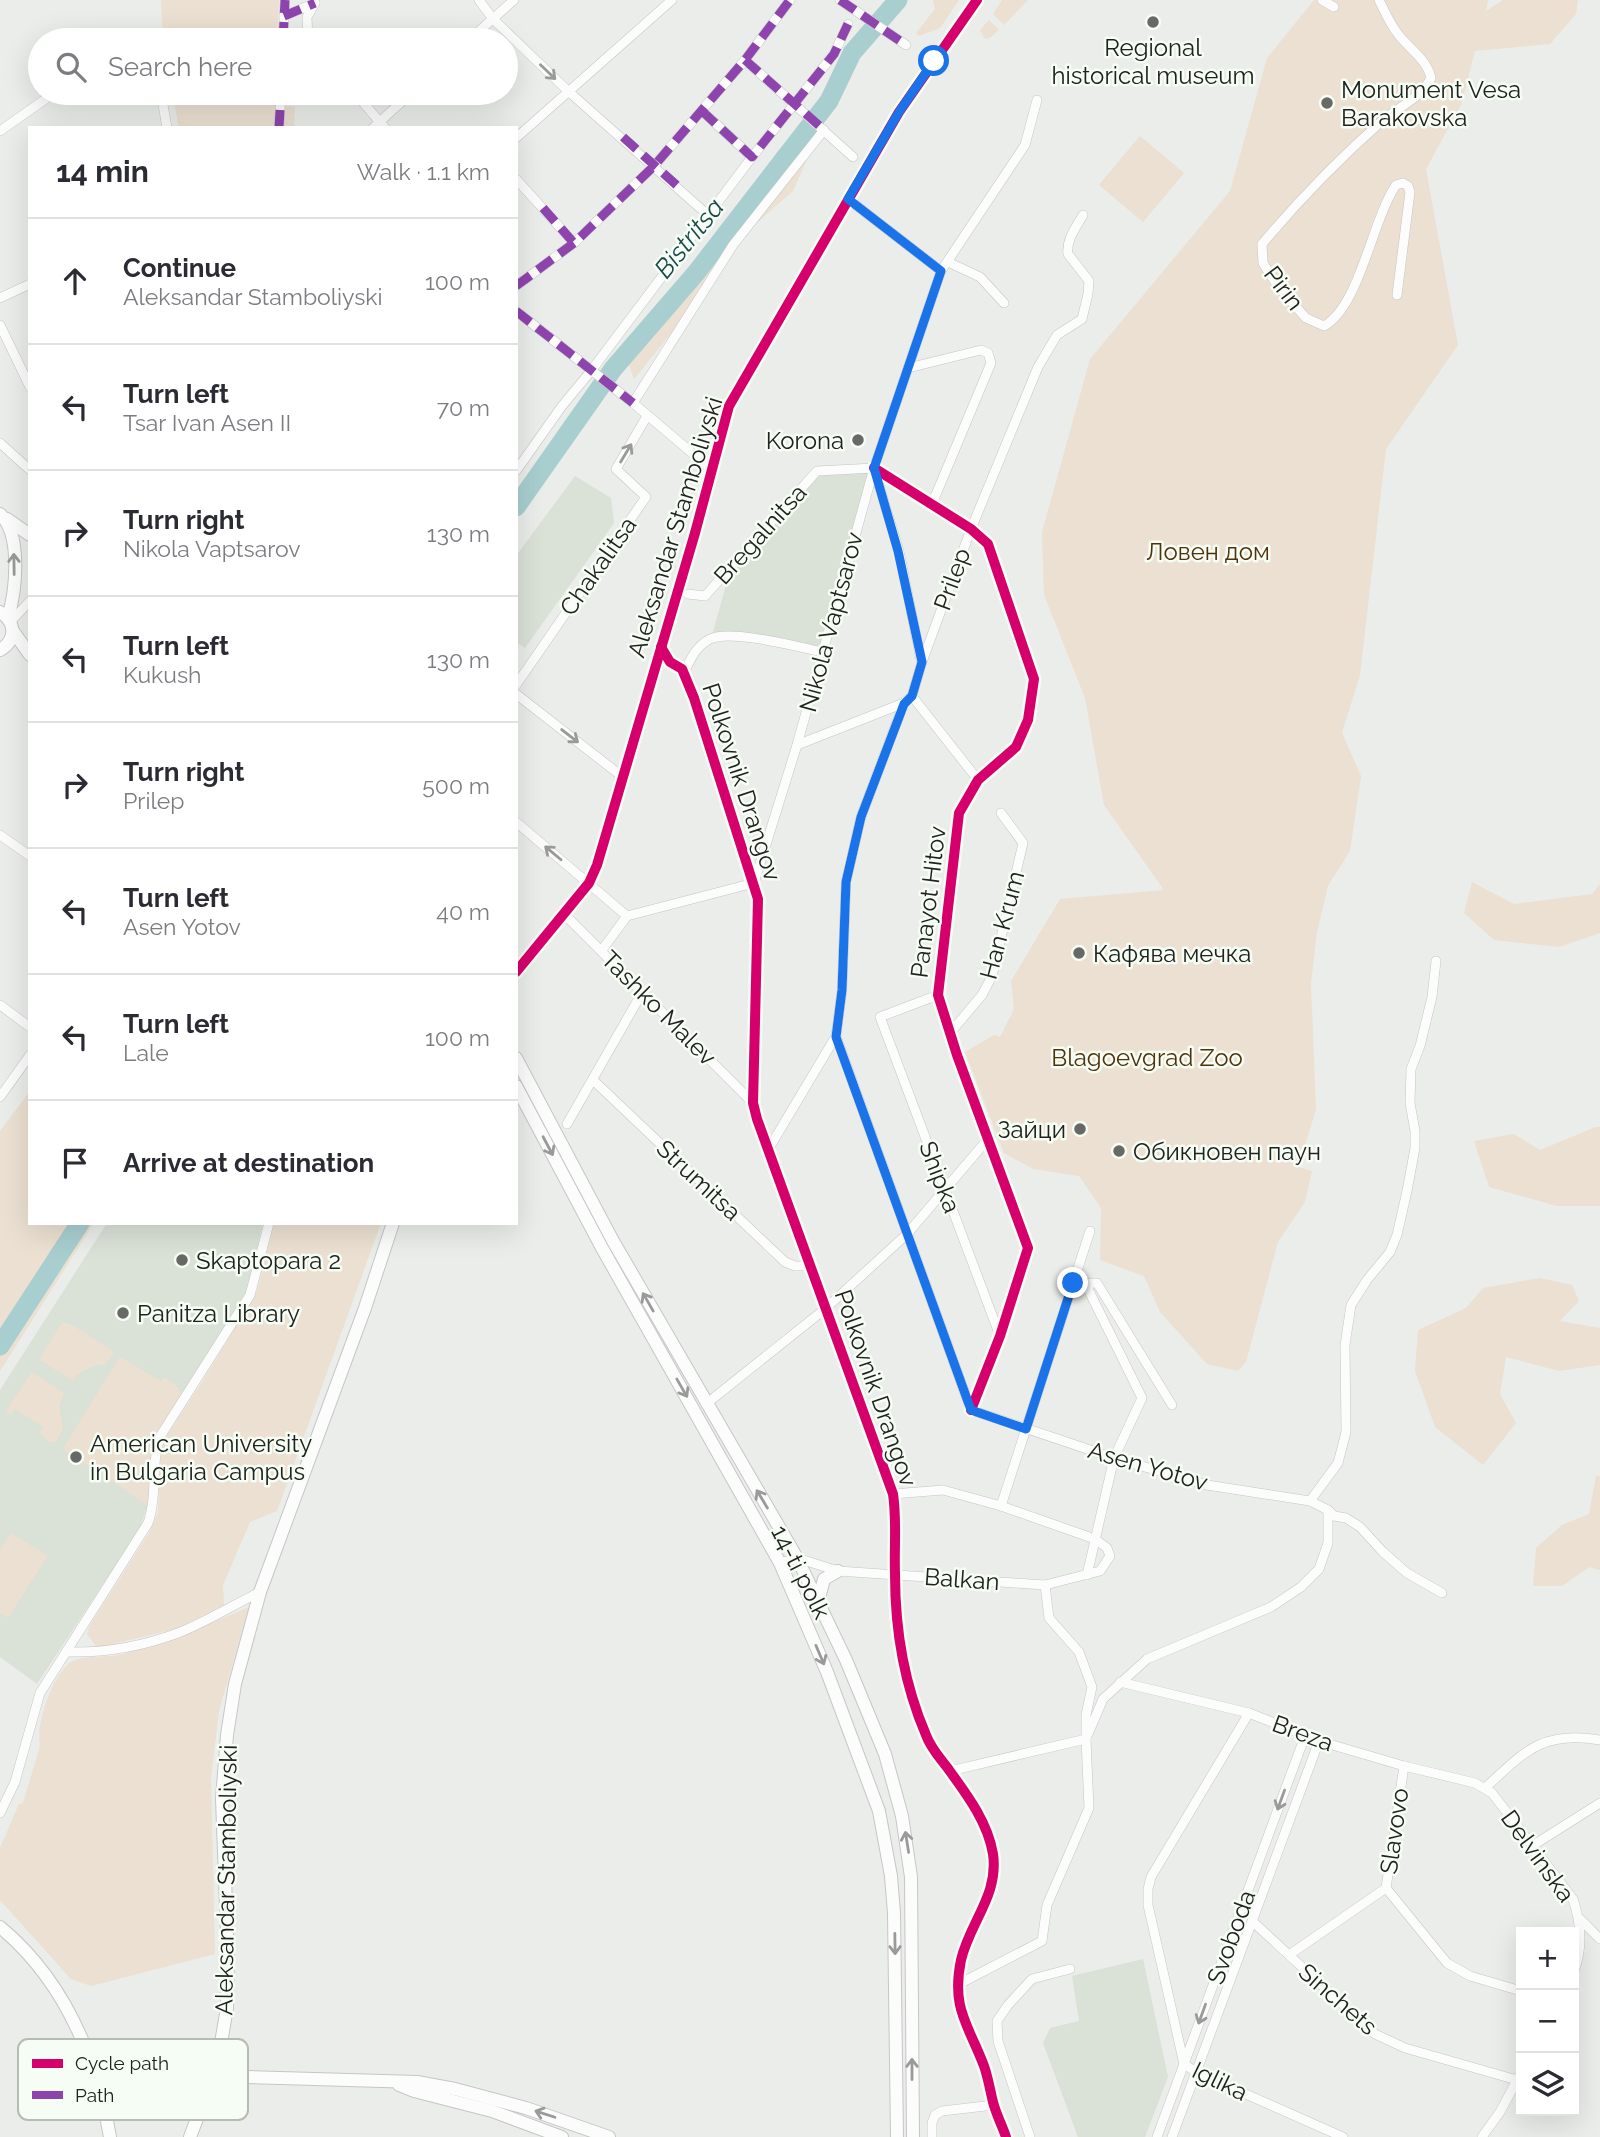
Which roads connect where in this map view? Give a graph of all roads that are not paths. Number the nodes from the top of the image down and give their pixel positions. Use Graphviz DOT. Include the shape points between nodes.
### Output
graph roads {
  1 [pos="285,0"];
  2 [pos="479,0"];
  3 [pos="514,0"];
  4 [pos="672,0"];
  5 [pos="790,0"];
  6 [pos="840,0"];
  7 [pos="977,0"];
  8 [pos="1322,0"];
  9 [pos="1380,0"];
  10 [pos="317,2"];
  11 [pos="1334,7"];
  12 [pos="284,16"];
  13 [pos="492,19"];
  14 [pos="848,24"];
  15 [pos="284,28"];
  16 [pos="307,28"];
  17 [pos="482,28"];
  18 [pos="502,28"];
  19 [pos="518,44"];
  20 [pos="906,45"];
  21 [pos="745,60"];
  22 [pos="568,91"];
  23 [pos="1037,100"];
  24 [pos="795,104"];
  25 [pos="37,105"];
  26 [pos="163,105"];
  27 [pos="280,105"];
  28 [pos="364,105"];
  29 [pos="399,105"];
  30 [pos="702,111"];
  31 [pos="380,125"];
  32 [pos="167,126"];
  33 [pos="279,126"];
  34 [pos="824,130"];
  35 [pos="0,131"];
  36 [pos="518,136"];
  37 [pos="752,157"];
  38 [pos="853,158"];
  39 [pos="654,166"];
  40 [pos="518,181"];
  41 [pos="848,199"];
  42 [pos="1083,215"];
  43 [pos="709,216"];
  44 [pos="574,243"];
  45 [pos="947,262"];
  46 [pos="941,271"];
  47 [pos="28,285"];
  48 [pos="518,285"];
  49 [pos="1397,295"];
  50 [pos="0,298"];
  51 [pos="1004,303"];
  52 [pos="518,313"];
  53 [pos="0,325"];
  54 [pos="908,368"];
  55 [pos="592,371"];
  56 [pos="28,383"];
  57 [pos="633,403"];
  58 [pos="648,416"];
  59 [pos="0,443"];
  60 [pos="28,468"];
  61 [pos="518,468"];
  62 [pos="874,468"];
  63 [pos="711,469"];
  64 [pos="932,504"];
  65 [pos="1,515"];
  66 [pos="971,529"];
  67 [pos="28,534"];
  68 [pos="688,594"];
  69 [pos="28,603"];
  70 [pos="8,620"];
  71 [pos="661,646"];
  72 [pos="1,650"];
  73 [pos="823,652"];
  74 [pos="28,653"];
  75 [pos="28,656"];
  76 [pos="922,662"];
  77 [pos="684,673"];
  78 [pos="518,682"];
  79 [pos="518,696"];
  80 [pos="908,700"];
  81 [pos="797,745"];
  82 [pos="624,778"];
  83 [pos="978,780"];
  84 [pos="1001,813"];
  85 [pos="518,824"];
  86 [pos="0,835"];
  87 [pos="28,855"];
  88 [pos="589,883"];
  89 [pos="754,883"];
  90 [pos="564,914"];
  91 [pos="627,916"];
  92 [pos="602,950"];
  93 [pos="1436,961"];
  94 [pos="518,970"];
  95 [pos="643,991"];
  96 [pos="938,995"];
  97 [pos="0,1005"];
  98 [pos="28,1026"];
  99 [pos="950,1033"];
  100 [pos="836,1037"];
  101 [pos="28,1058"];
  102 [pos="518,1062"];
  103 [pos="593,1080"];
  104 [pos="518,1090"];
  105 [pos="0,1097"];
  106 [pos="753,1102"];
  107 [pos="567,1124"];
  108 [pos="988,1139"];
  109 [pos="768,1150"];
  110 [pos="945,1189"];
  111 [pos="268,1225"];
  112 [pos="392,1225"];
  113 [pos="1090,1231"];
  114 [pos="907,1234"];
  115 [pos="811,1266"];
  116 [pos="1073,1283"];
  117 [pos="1088,1289"];
  118 [pos="825,1309"];
  119 [pos="1000,1336"];
  120 [pos="706,1404"];
  121 [pos="1172,1405"];
  122 [pos="971,1410"];
  123 [pos="1026,1429"];
  124 [pos="1114,1458"];
  125 [pos="893,1494"];
  126 [pos="1310,1502"];
  127 [pos="1001,1506"];
  128 [pos="1328,1510"];
  129 [pos="1095,1539"];
  130 [pos="797,1558"];
  131 [pos="780,1563"];
  132 [pos="838,1571"];
  133 [pos="895,1575"];
  134 [pos="1087,1575"];
  135 [pos="1045,1585"];
  136 [pos="260,1592"];
  137 [pos="1442,1593"];
  138 [pos="817,1602"];
  139 [pos="66,1652"];
  140 [pos="1120,1682"];
  141 [pos="1249,1713"];
  142 [pos="1305,1736"];
  143 [pos="1086,1739"];
  144 [pos="1600,1740"];
  145 [pos="1319,1741"];
  146 [pos="1404,1766"];
  147 [pos="950,1771"];
  148 [pos="1485,1788"];
  149 [pos="1600,1803"];
  150 [pos="0,1813"];
  151 [pos="1532,1846"];
  152 [pos="1386,1888"];
  153 [pos="1580,1919"];
  154 [pos="1252,1922"];
  155 [pos="0,1927"];
  156 [pos="1579,1939"];
  157 [pos="1600,1939"];
  158 [pos="1289,1955"];
  159 [pos="1070,1969"];
  160 [pos="957,1985"];
  161 [pos="1518,1990"];
  162 [pos="83,2039"];
  163 [pos="223,2039"];
  164 [pos="1184,2064"];
  165 [pos="1196,2072"];
  166 [pos="1516,2076"];
  167 [pos="248,2077"];
  168 [pos="393,2082"];
  169 [pos="1516,2083"];
  170 [pos="994,2105"];
  171 [pos="196,2120"];
  172 [pos="190,2137"];
  173 [pos="562,2137"];
  174 [pos="609,2137"];
  175 [pos="897,2137"];
  176 [pos="913,2137"];
  177 [pos="932,2137"];
  178 [pos="1006,2137"];
  179 [pos="1030,2137"];
  180 [pos="1157,2137"];
  181 [pos="1172,2137"];
  182 [pos="1343,2137"];
  183 [pos="1482,2137"];
  1 -- 12 [label="street"];
  2 -- 13 [label="street"];
  3 -- 13 [label="street"];
  4 -- 22 [label="street"];
  5 -- 21 [label="street"];
  6 -- 20 [label="street"];
  7 -- 41 [label="street, Aleksandar Stamboliyski" via="899,112"];
  8 -- 11 [label="street"];
  9 -- 49 [label="street, Pirin" via="1391,24 1418,54 1431,78 1421,94 1384,120 1284,218 1262,244 1263,263 1306,318 1325,326 1333,321 1359,277 1385,204 1396,185 1404,183 1410,192"];
  10 -- 12 [label="street"];
  10 -- 16 [label="street" via="307,18"];
  12 -- 15 [label="street"];
  13 -- 17 [label="street"];
  13 -- 18 [label="street, one-way"];
  14 -- 24 [label="street" via="834,54"];
  19 -- 22 [label="street, one-way"];
  21 -- 24 [label="street"];
  21 -- 30 [label="street"];
  22 -- 36 [label="street"];
  22 -- 39 [label="street"];
  23 -- 45 [label="street, Nikola Vaptsarov" via="1025,145"];
  24 -- 34 [label="street"];
  24 -- 37 [label="street"];
  25 -- 35 [label="street"];
  26 -- 32 [label="street"];
  27 -- 33 [label="street"];
  28 -- 31 [label="street"];
  29 -- 31 [label="street"];
  30 -- 37 [label="street"];
  30 -- 39 [label="street"];
  34 -- 38 [label="street"];
  34 -- 57 [label="street" via="733,245"];
  37 -- 43 [label="street"];
  39 -- 43 [label="street"];
  39 -- 44 [label="street"];
  40 -- 44 [label="street"];
  41 -- 46 [label="street"];
  41 -- 63 [label="street, Aleksandar Stamboliyski" via="729,406"];
  42 -- 66 [label="street, Prilep" via="1067,249 1089,281 1082,319 1057,335 1043,357"];
  43 -- 55 [label="street"];
  44 -- 48 [label="street"];
  45 -- 46 [label="street, Nikola Vaptsarov"];
  45 -- 51 [label="street" via="980,277"];
  46 -- 54 [label="street, Nikola Vaptsarov"];
  47 -- 50 [label="street"];
  52 -- 55 [label="street"];
  53 -- 56 [label="street"];
  54 -- 62 [label="street, Nikola Vaptsarov"];
  54 -- 64 [label="street" via="981,351 988,353 991,363"];
  55 -- 57 [label="street"];
  55 -- 61 [label="street"];
  57 -- 58 [label="street"];
  58 -- 63 [label="street"];
  78 -- 58 [label="street, Chakalitsa, one-way" via="646,497 616,469"];
  59 -- 60 [label="street"];
  62 -- 64 [label="street, Panayot Hitov"];
  62 -- 68 [label="street, Bregalnitsa" via="817,471 705,596"];
  62 -- 73 [label="street, Nikola Vaptsarov"];
  62 -- 76 [label="street"];
  63 -- 71 [label="street, Aleksandar Stamboliyski"];
  64 -- 66 [label="street, Panayot Hitov"];
  65 -- 67 [label="street"];
  70 -- 65 [label="street, one-way" via="14,593 14,546"];
  66 -- 76 [label="street, Prilep"];
  66 -- 83 [label="street, Panayot Hitov" via="988,544 1034,679 1028,720 1016,747"];
  69 -- 70 [label="street"];
  70 -- 72 [label="street" via="10,642"];
  70 -- 74 [label="street"];
  71 -- 77 [label="street, Polkovnik Drangov" via="670,662"];
  71 -- 82 [label="street, Aleksandar Stamboliyski"];
  72 -- 75 [label="street"];
  73 -- 77 [label="street" via="732,635 710,639 694,653"];
  73 -- 81 [label="street, Nikola Vaptsarov"];
  76 -- 80 [label="street, Prilep"];
  77 -- 89 [label="street, Polkovnik Drangov"];
  79 -- 82 [label="street, one-way"];
  80 -- 81 [label="street"];
  80 -- 83 [label="street"];
  80 -- 100 [label="street, Prilep" via="861,817 846,882"];
  81 -- 89 [label="street, Nikola Vaptsarov"];
  82 -- 88 [label="street, Aleksandar Stamboliyski"];
  83 -- 96 [label="street, Panayot Hitov" via="959,813"];
  84 -- 99 [label="street, Han Krum" via="1023,843 1009,908 992,976"];
  88 -- 85 [label="street, one-way"];
  86 -- 87 [label="street"];
  88 -- 90 [label="street, Aleksandar Stamboliyski"];
  88 -- 91 [label="street"];
  89 -- 91 [label="street"];
  89 -- 106 [label="street, Polkovnik Drangov" via="759,920"];
  90 -- 92 [label="street, Tashko Malev"];
  90 -- 94 [label="street, Aleksandar Stamboliyski"];
  91 -- 92 [label="street"];
  92 -- 95 [label="street, Tashko Malev"];
  93 -- 126 [label="street" via="1432,997 1410,1069 1415,1148 1408,1191 1390,1252 1351,1305 1345,1345 1346,1432 1338,1463"];
  95 -- 103 [label="street"];
  95 -- 106 [label="street, Tashko Malev"];
  96 -- 99 [label="street, Panayot Hitov"];
  96 -- 110 [label="street, Shipka" via="880,1017"];
  97 -- 98 [label="street"];
  99 -- 108 [label="street, Panayot Hitov"];
  100 -- 109 [label="street"];
  100 -- 114 [label="street, Prilep"];
  101 -- 105 [label="street"];
  120 -- 102 [label="street, 14-ti polk, one-way"];
  103 -- 107 [label="street"];
  103 -- 115 [label="street, Strumitsa" via="785,1262"];
  104 -- 131 [label="street, 14-ti polk, one-way"];
  106 -- 109 [label="street, Polkovnik Drangov"];
  108 -- 110 [label="street"];
  108 -- 119 [label="street, Panayot Hitov" via="1028,1248"];
  109 -- 115 [label="street, Polkovnik Drangov"];
  110 -- 114 [label="street"];
  110 -- 119 [label="street, Shipka"];
  111 -- 139 [label="street" via="250,1295 158,1442 148,1523"];
  112 -- 136 [label="street, Aleksandar Stamboliyski"];
  113 -- 116 [label="street"];
  114 -- 118 [label="street"];
  114 -- 122 [label="street, Prilep"];
  115 -- 118 [label="street, Polkovnik Drangov"];
  116 -- 117 [label="street"];
  116 -- 123 [label="street"];
  117 -- 121 [label="street" via="1090,1283 1097,1283"];
  117 -- 124 [label="street" via="1142,1398"];
  118 -- 120 [label="street"];
  118 -- 125 [label="street, Polkovnik Drangov"];
  119 -- 122 [label="street, Panayot Hitov"];
  130 -- 120 [label="street, 14-ti polk, one-way"];
  122 -- 123 [label="street, Asen Yotov"];
  123 -- 124 [label="street, Asen Yotov"];
  123 -- 127 [label="street"];
  124 -- 126 [label="street, Asen Yotov" via="1207,1485"];
  124 -- 129 [label="street"];
  125 -- 127 [label="street" via="943,1490"];
  125 -- 133 [label="street, Polkovnik Drangov"];
  126 -- 128 [label="street, Asen Yotov"];
  127 -- 129 [label="street"];
  128 -- 137 [label="street, Asen Yotov" via="1360,1527 1407,1573"];
  128 -- 140 [label="street" via="1328,1542 1319,1569 1301,1587 1271,1607 1147,1659"];
  129 -- 134 [label="street"];
  129 -- 134 [label="street" via="1110,1556 1100,1572"];
  130 -- 131 [label="street"];
  130 -- 132 [label="street, Balkan"];
  130 -- 138 [label="street, 14-ti polk"];
  131 -- 175 [label="street, 14-ti polk, one-way" via="849,1729 885,1838 894,1913"];
  132 -- 133 [label="street, Balkan"];
  132 -- 138 [label="street" via="824,1579"];
  133 -- 135 [label="street, Balkan"];
  133 -- 147 [label="street, Polkovnik Drangov" via="904,1667 926,1735"];
  134 -- 135 [label="street, Balkan"];
  135 -- 143 [label="street" via="1049,1618 1079,1652 1092,1687"];
  136 -- 139 [label="street" via="177,1633 113,1650"];
  136 -- 163 [label="street, Aleksandar Stamboliyski" via="235,1684 222,1800 228,1957"];
  176 -- 138 [label="street, 14-ti polk, one-way" via="911,1877 906,1835 885,1754"];
  139 -- 150 [label="street" via="40,1693 15,1782"];
  140 -- 141 [label="street, Breza"];
  140 -- 143 [label="street" via="1103,1699"];
  141 -- 142 [label="street, Breza"];
  141 -- 164 [label="street, Iglika" via="1148,1889"];
  142 -- 145 [label="street, Breza"];
  142 -- 164 [label="street, Svoboda, one-way"];
  143 -- 147 [label="street"];
  143 -- 160 [label="street" via="1089,1808 1047,1905 1042,1941"];
  144 -- 148 [label="street" via="1537,1743"];
  145 -- 146 [label="street, Breza"];
  145 -- 154 [label="street, Svoboda"];
  146 -- 148 [label="street, Breza"];
  146 -- 152 [label="street, Slavovo"];
  147 -- 160 [label="street, Polkovnik Drangov" via="985,1825 994,1870 988,1900 962,1956"];
  148 -- 151 [label="street, Delvinska"];
  149 -- 151 [label="street"];
  151 -- 153 [label="street, Delvinska" via="1573,1899"];
  152 -- 158 [label="street"];
  152 -- 161 [label="street, Slavovo" via="1447,1963 1470,1976"];
  153 -- 156 [label="street, Delvinska"];
  153 -- 157 [label="street"];
  154 -- 158 [label="street, Sinchets"];
  154 -- 165 [label="street, Svoboda"];
  155 -- 162 [label="street" via="45,1973"];
  158 -- 166 [label="street, Sinchets" via="1375,2034 1405,2048"];
  159 -- 179 [label="street" via="1032,1979 998,2021 998,2041"];
  160 -- 170 [label="street, Polkovnik Drangov" via="960,2014 985,2067"];
  164 -- 165 [label="street, Iglika"];
  164 -- 180 [label="street, Svoboda"];
  165 -- 181 [label="street, Svoboda"];
  165 -- 182 [label="street, Iglika"];
  167 -- 168 [label="street"];
  168 -- 173 [label="street"];
  174 -- 168 [label="street, one-way" via="455,2089"];
  169 -- 183 [label="street"];
  170 -- 177 [label="street" via="942,2111 935,2115"];
  170 -- 178 [label="street, Polkovnik Drangov"];
  171 -- 172 [label="street, Aleksandar Stamboliyski"];
}
